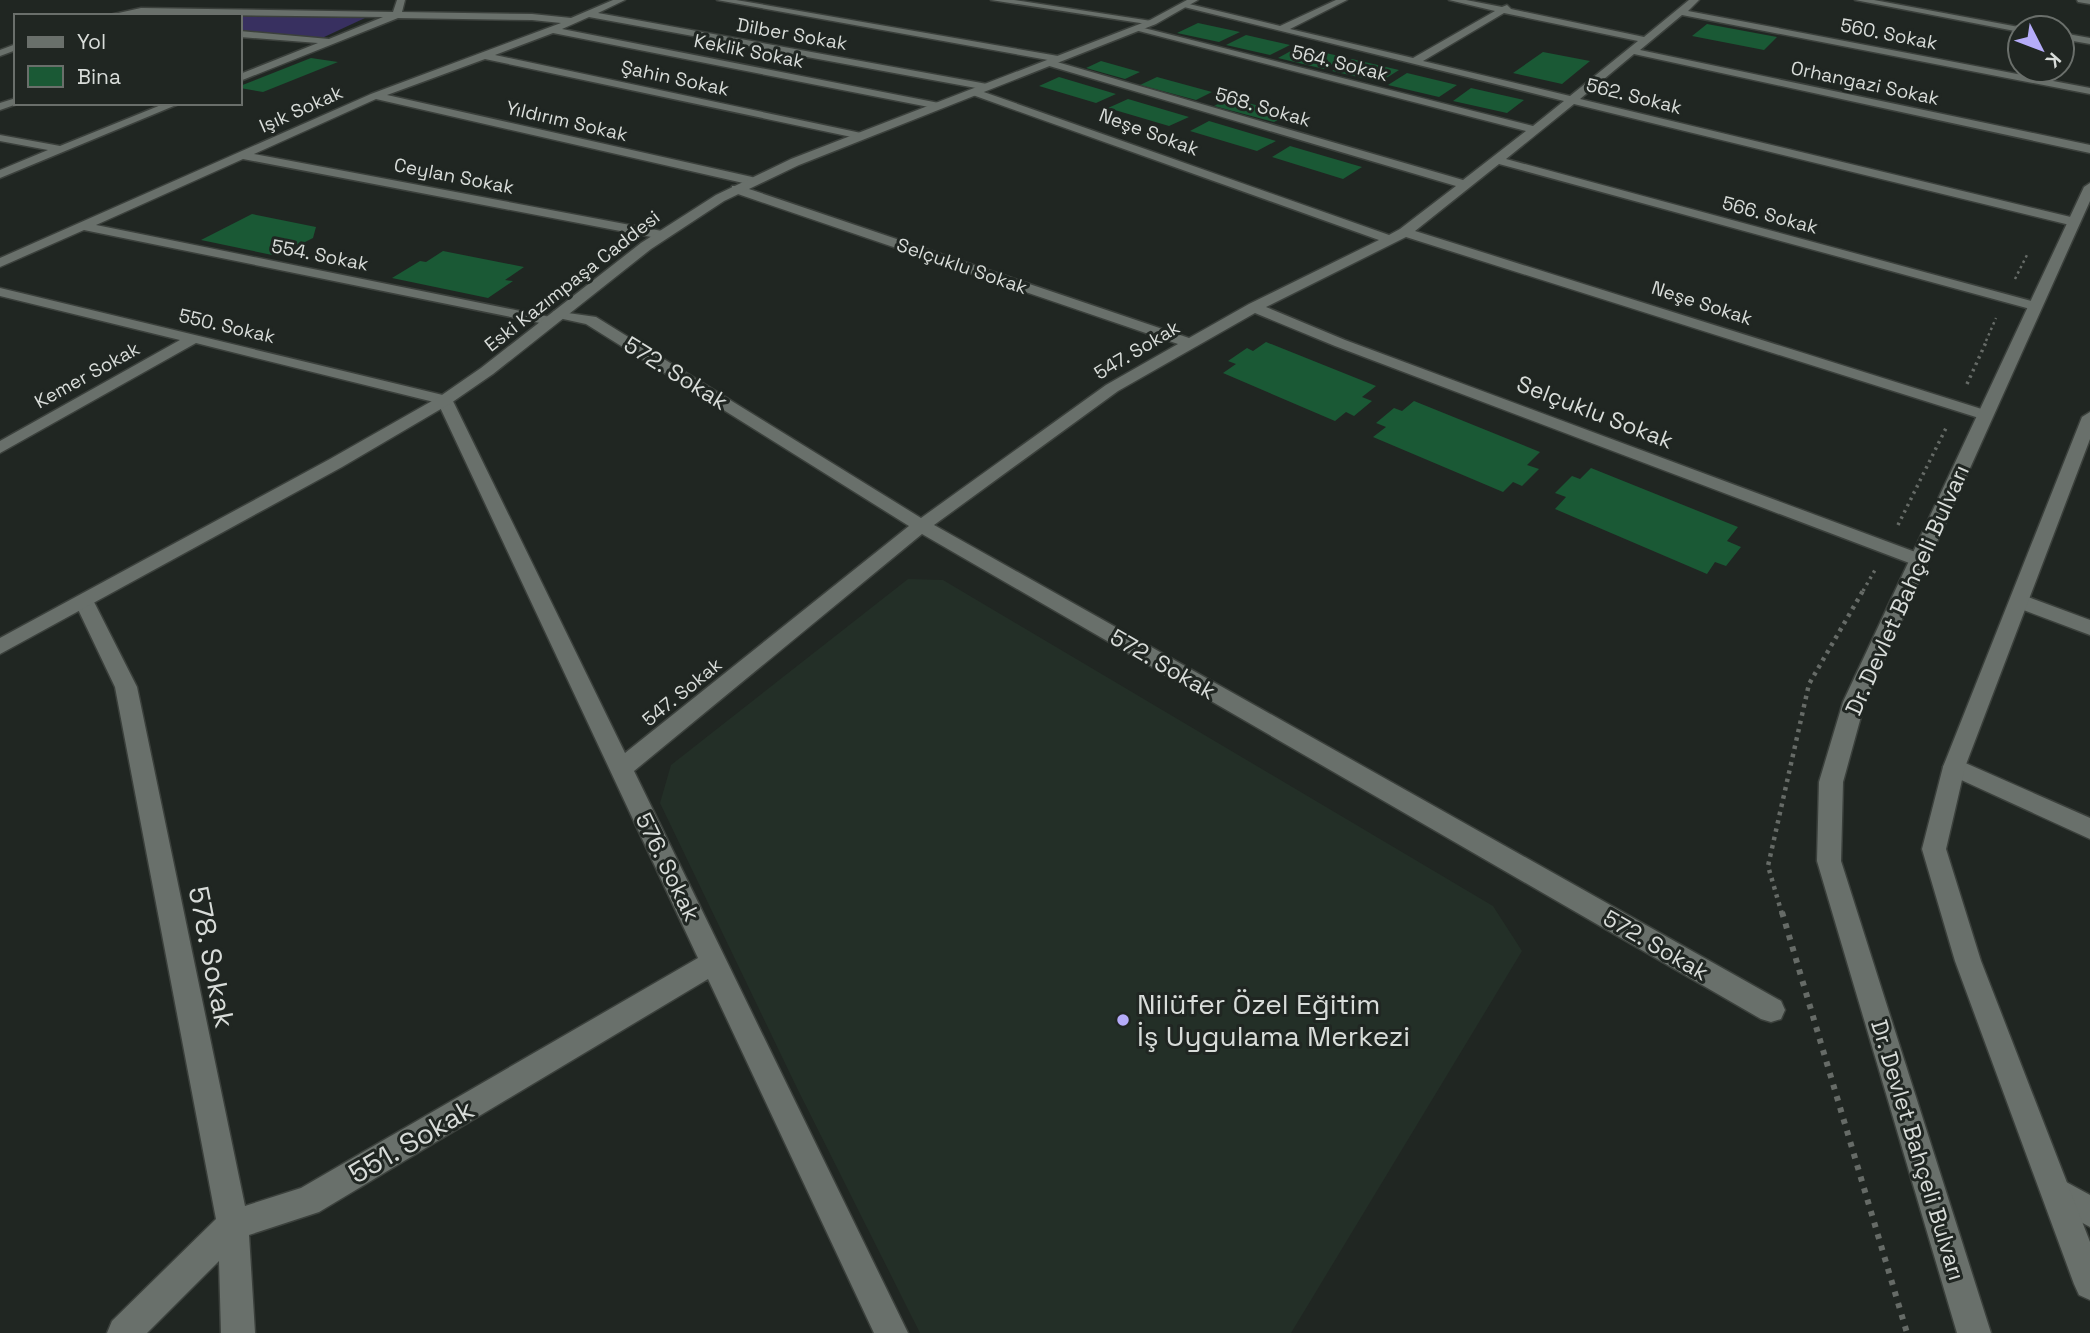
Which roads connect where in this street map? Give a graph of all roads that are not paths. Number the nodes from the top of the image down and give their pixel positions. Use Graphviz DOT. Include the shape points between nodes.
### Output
graph roads {
  1 [pos="339,0"];
  2 [pos="401,0"];
  3 [pos="621,0"];
  4 [pos="721,0"];
  5 [pos="995,0"];
  6 [pos="1343,0"];
  7 [pos="1453,0"];
  8 [pos="1521,0"];
  9 [pos="1695,0"];
  10 [pos="1859,0"];
  11 [pos="2081,0"];
  12 [pos="2090,1"];
  13 [pos="1189,3"];
  14 [pos="546,6"];
  15 [pos="1503,11"];
  16 [pos="1681,12"];
  17 [pos="114,14"];
  18 [pos="333,15"];
  19 [pos="397,15"];
  20 [pos="591,15"];
  21 [pos="532,17"];
  22 [pos="572,22"];
  23 [pos="1153,22"];
  24 [pos="2006,26"];
  25 [pos="1136,29"];
  26 [pos="1282,29"];
  27 [pos="552,30"];
  28 [pos="242,34"];
  29 [pos="332,41"];
  30 [pos="1639,45"];
  31 [pos="764,46"];
  32 [pos="752,52"];
  33 [pos="482,55"];
  34 [pos="740,58"];
  35 [pos="1054,61"];
  36 [pos="1415,61"];
  37 [pos="728,65"];
  38 [pos="242,77"];
  39 [pos="980,90"];
  40 [pos="2090,91"];
  41 [pos="375,96"];
  42 [pos="1574,99"];
  43 [pos="171,105"];
  44 [pos="939,106"];
  45 [pos="1535,130"];
  46 [pos="861,136"];
  47 [pos="0,138"];
  48 [pos="2090,149"];
  49 [pos="60,150"];
  50 [pos="239,155"];
  51 [pos="1497,160"];
  52 [pos="0,174"];
  53 [pos="752,181"];
  54 [pos="1466,185"];
  55 [pos="2090,187"];
  56 [pos="736,190"];
  57 [pos="2074,222"];
  58 [pos="82,226"];
  59 [pos="1405,232"];
  60 [pos="662,235"];
  61 [pos="1389,239"];
  62 [pos="0,263"];
  63 [pos="0,292"];
  64 [pos="24,298"];
  65 [pos="2034,306"];
  66 [pos="1254,307"];
  67 [pos="0,309"];
  68 [pos="555,317"];
  69 [pos="194,338"];
  70 [pos="1189,342"];
  71 [pos="445,400"];
  72 [pos="1985,415"];
  73 [pos="2090,417"];
  74 [pos="2085,445"];
  75 [pos="0,448"];
  76 [pos="921,526"];
  77 [pos="1919,560"];
  78 [pos="2020,601"];
  79 [pos="85,603"];
  80 [pos="2090,628"];
  81 [pos="0,647"];
  82 [pos="1954,767"];
  83 [pos="621,769"];
  84 [pos="2090,829"];
  85 [pos="714,962"];
  86 [pos="1771,1010"];
  87 [pos="2057,1192"];
  88 [pos="2090,1212"];
  89 [pos="233,1225"];
  90 [pos="2090,1284"];
  91 [pos="124,1333"];
  92 [pos="238,1333"];
  93 [pos="891,1333"];
  94 [pos="1974,1333"];
  1 -- 18 [label="street"];
  2 -- 19 [label="street"];
  3 -- 20 [label="street, Işık Sokak"];
  4 -- 35 [label="street, 568. Sokak"];
  5 -- 23 [label="street"];
  6 -- 26 [label="street"];
  7 -- 15 [label="street, Orhangazi Sokak"];
  8 -- 15 [label="street"];
  9 -- 16 [label="street, 547. Sokak"];
  10 -- 24 [label="street"];
  11 -- 12 [label="street"];
  13 -- 23 [label="street, Eski Kazımpaşa Caddesi"];
  13 -- 26 [label="street, 562. Sokak"];
  14 -- 21 [label="street"];
  15 -- 30 [label="street, Orhangazi Sokak"];
  15 -- 36 [label="street"];
  16 -- 30 [label="street, 547. Sokak"];
  16 -- 40 [label="street, 560. Sokak"];
  17 -- 18 [label="street"];
  18 -- 19 [label="street"];
  19 -- 21 [label="street"];
  19 -- 29 [label="street"];
  20 -- 22 [label="street, Işık Sokak"];
  20 -- 31 [label="street, Dilber Sokak"];
  21 -- 22 [label="street"];
  22 -- 27 [label="street, Işık Sokak"];
  23 -- 25 [label="street, Eski Kazımpaşa Caddesi"];
  25 -- 35 [label="street, Eski Kazımpaşa Caddesi"];
  25 -- 45 [label="street, 564. Sokak"];
  26 -- 36 [label="street, 562. Sokak"];
  27 -- 33 [label="street, Işık Sokak"];
  27 -- 37 [label="street, Keklik Sokak"];
  28 -- 29 [label="street"];
  29 -- 38 [label="street"];
  30 -- 42 [label="street, 547. Sokak"];
  30 -- 48 [label="street, Orhangazi Sokak"];
  31 -- 32 [label="street"];
  31 -- 39 [label="street, Dilber Sokak"];
  33 -- 41 [label="street, Işık Sokak"];
  33 -- 46 [label="street, Şahin Sokak"];
  34 -- 37 [label="street"];
  35 -- 39 [label="street, Eski Kazımpaşa Caddesi"];
  35 -- 54 [label="street, 568. Sokak"];
  36 -- 42 [label="street, 562. Sokak"];
  37 -- 44 [label="street, Keklik Sokak"];
  39 -- 44 [label="street, Eski Kazımpaşa Caddesi"];
  39 -- 61 [label="street, Neşe Sokak"];
  41 -- 50 [label="street, Işık Sokak"];
  41 -- 53 [label="street, Yıldırım Sokak"];
  42 -- 45 [label="street, 547. Sokak"];
  42 -- 57 [label="street, 562. Sokak"];
  43 -- 49 [label="street"];
  44 -- 46 [label="street, Eski Kazımpaşa Caddesi"];
  45 -- 51 [label="street, 547. Sokak"];
  46 -- 53 [label="street, Eski Kazımpaşa Caddesi"];
  47 -- 49 [label="street"];
  49 -- 52 [label="street"];
  50 -- 58 [label="street, Işık Sokak"];
  50 -- 60 [label="street, Ceylan Sokak"];
  51 -- 54 [label="street, 547. Sokak"];
  51 -- 65 [label="street, 566. Sokak"];
  53 -- 56 [label="street, Eski Kazımpaşa Caddesi"];
  54 -- 59 [label="street, 547. Sokak"];
  55 -- 57 [label="street, Dr. Devlet Bahçeli Bulvarı"];
  56 -- 60 [label="street, Eski Kazımpaşa Caddesi"];
  56 -- 70 [label="street, Selçuklu Sokak"];
  57 -- 65 [label="street, Dr. Devlet Bahçeli Bulvarı"];
  58 -- 62 [label="street, Işık Sokak"];
  58 -- 68 [label="street, 554. Sokak"];
  59 -- 61 [label="street, 547. Sokak"];
  59 -- 72 [label="street, Neşe Sokak"];
  60 -- 68 [label="street, Eski Kazımpaşa Caddesi"];
  61 -- 66 [label="street, 547. Sokak"];
  63 -- 64 [label="street, 550. Sokak"];
  64 -- 67 [label="street"];
  64 -- 69 [label="street, 550. Sokak"];
  65 -- 72 [label="street, Dr. Devlet Bahçeli Bulvarı"];
  66 -- 70 [label="street, 547. Sokak"];
  66 -- 77 [label="street, Selçuklu Sokak"];
  68 -- 71 [label="street, Eski Kazımpaşa Caddesi"];
  68 -- 76 [label="street, 572. Sokak" via="591,320"];
  69 -- 71 [label="street, 550. Sokak"];
  69 -- 75 [label="street, Kemer Sokak"];
  70 -- 76 [label="street, 547. Sokak" via="1112,388"];
  71 -- 79 [label="street, Eski Kazımpaşa Caddesi"];
  71 -- 83 [label="street, 576. Sokak"];
  72 -- 77 [label="street, Dr. Devlet Bahçeli Bulvarı"];
  73 -- 74 [label="street"];
  74 -- 78 [label="street"];
  76 -- 83 [label="street, 547. Sokak"];
  76 -- 86 [label="street, 572. Sokak"];
  77 -- 94 [label="street, Dr. Devlet Bahçeli Bulvarı" via="1854,702 1831,782 1829,860"];
  78 -- 80 [label="street"];
  78 -- 82 [label="street"];
  79 -- 81 [label="street, Eski Kazımpaşa Caddesi"];
  79 -- 89 [label="street, 578. Sokak" via="126,687"];
  82 -- 84 [label="street"];
  82 -- 87 [label="street" via="1934,849 1968,961"];
  83 -- 85 [label="street, 576. Sokak"];
  85 -- 89 [label="street, 551. Sokak" via="308,1201"];
  85 -- 93 [label="street, 576. Sokak"];
  87 -- 88 [label="street"];
  87 -- 90 [label="street"];
  89 -- 91 [label="street, 551. Sokak"];
  89 -- 92 [label="street, 578. Sokak"];
}
